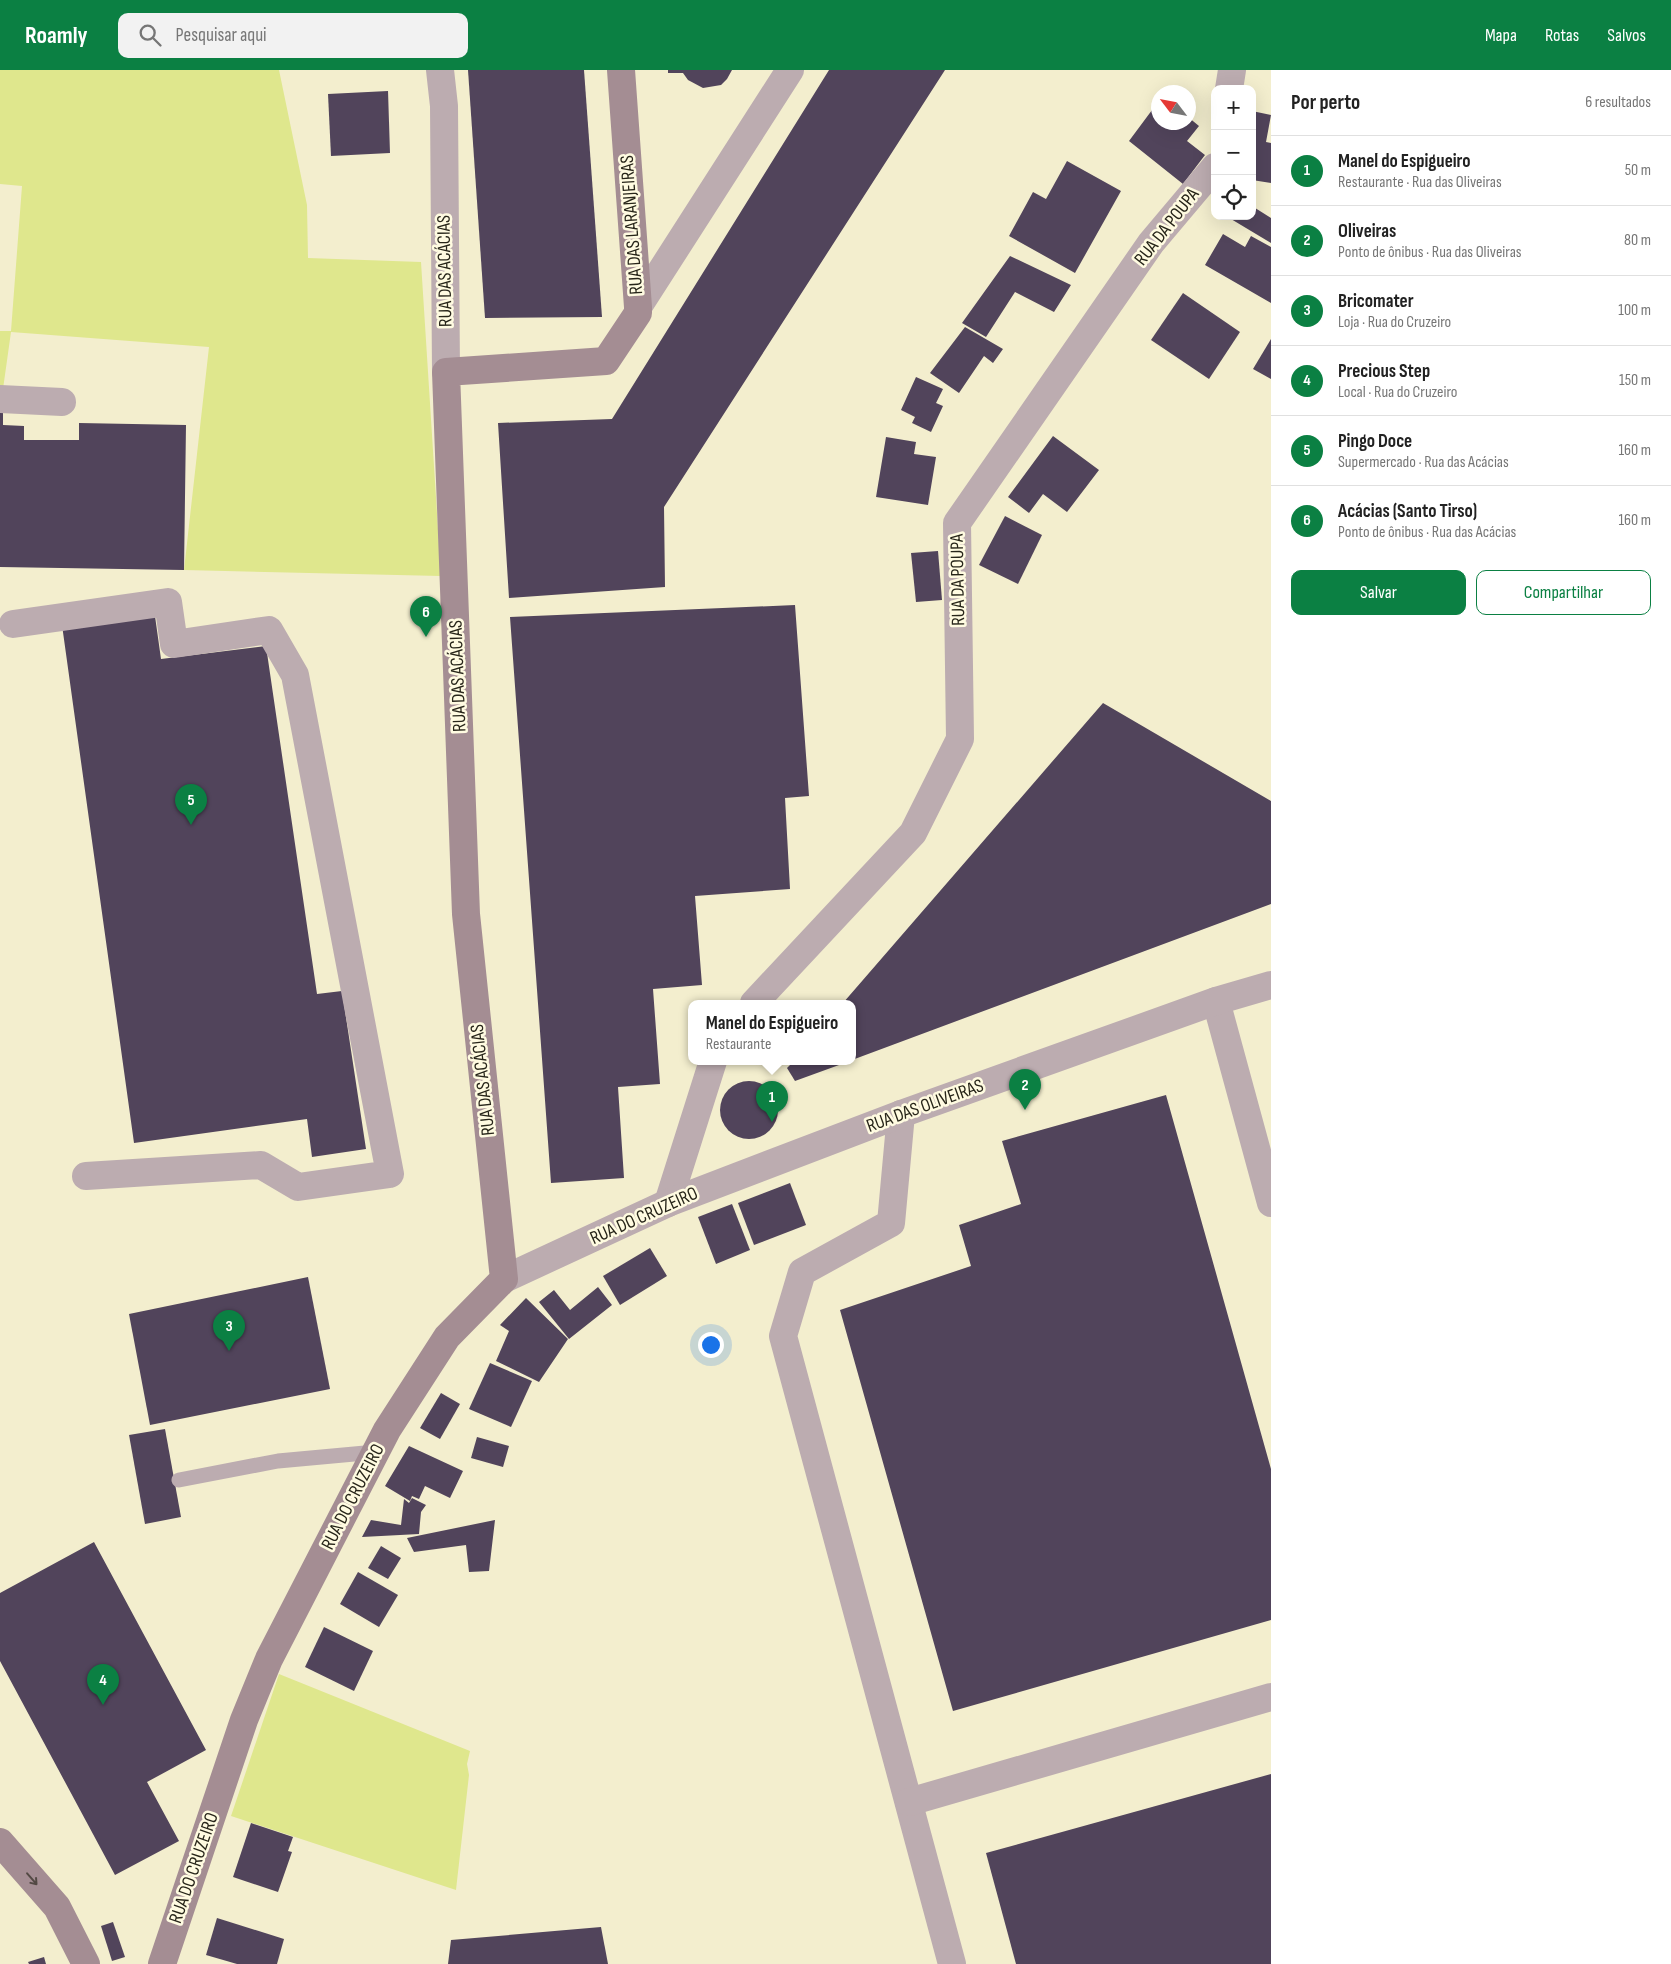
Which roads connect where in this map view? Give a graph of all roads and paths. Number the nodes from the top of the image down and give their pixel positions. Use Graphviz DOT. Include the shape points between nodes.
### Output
graph roads {
  1 [pos="440,70"];
  2 [pos="621,70"];
  3 [pos="790,70"];
  4 [pos="1232,70"];
  5 [pos="1230,85"];
  6 [pos="1211,171"];
  7 [pos="638,308"];
  8 [pos="446,372"];
  9 [pos="0,399"];
  10 [pos="62,402"];
  11 [pos="13,624"];
  12 [pos="1271,985"];
  13 [pos="757,1000"];
  14 [pos="1216,1001"];
  15 [pos="712,1065"];
  16 [pos="901,1114"];
  17 [pos="86,1176"];
  18 [pos="723,1182"];
  19 [pos="668,1203"];
  20 [pos="1271,1203"];
  21 [pos="504,1279"];
  22 [pos="376,1452"];
  23 [pos="179,1480"];
  24 [pos="1271,1697"];
  25 [pos="909,1802"];
  26 [pos="0,1842"];
  27 [pos="86,1964"];
  28 [pos="162,1964"];
  29 [pos="952,1964"];
  1 -- 8 [label="street, RUA DAS ACÁCIAS" via="444,106"];
  2 -- 7 [label="street, RUA DAS LARANJEIRAS"];
  3 -- 7 [label="street"];
  4 -- 5 [label="street"];
  6 -- 13 [label="street, RUA DA POUPA" via="1151,243 957,523 960,739 913,833"];
  7 -- 8 [label="street, RUA DAS LARANJEIRAS" via="638,313 606,361"];
  8 -- 21 [label="street, RUA DAS ACÁCIAS" via="466,914"];
  9 -- 10 [label="street"];
  11 -- 17 [label="street" via="168,602 174,644 270,630 295,675 390,1174 298,1186 261,1164"];
  12 -- 14 [label="street, RUA DAS OLIVEIRAS"];
  14 -- 16 [label="street, RUA DAS OLIVEIRAS"];
  14 -- 20 [label="street"];
  15 -- 19 [label="street"];
  16 -- 18 [label="street, RUA DAS OLIVEIRAS"];
  16 -- 25 [label="street" via="891,1223 802,1272 783,1336"];
  18 -- 19 [label="street, RUA DO CRUZEIRO"];
  19 -- 21 [label="street, RUA DO CRUZEIRO"];
  21 -- 22 [label="street, RUA DO CRUZEIRO" via="447,1337"];
  22 -- 23 [label="lane" via="278,1461"];
  22 -- 28 [label="street, RUA DO CRUZEIRO" via="269,1658 244,1720"];
  24 -- 25 [label="street"];
  25 -- 29 [label="street"];
  26 -- 27 [label="street, one-way" via="57,1907"];
}
